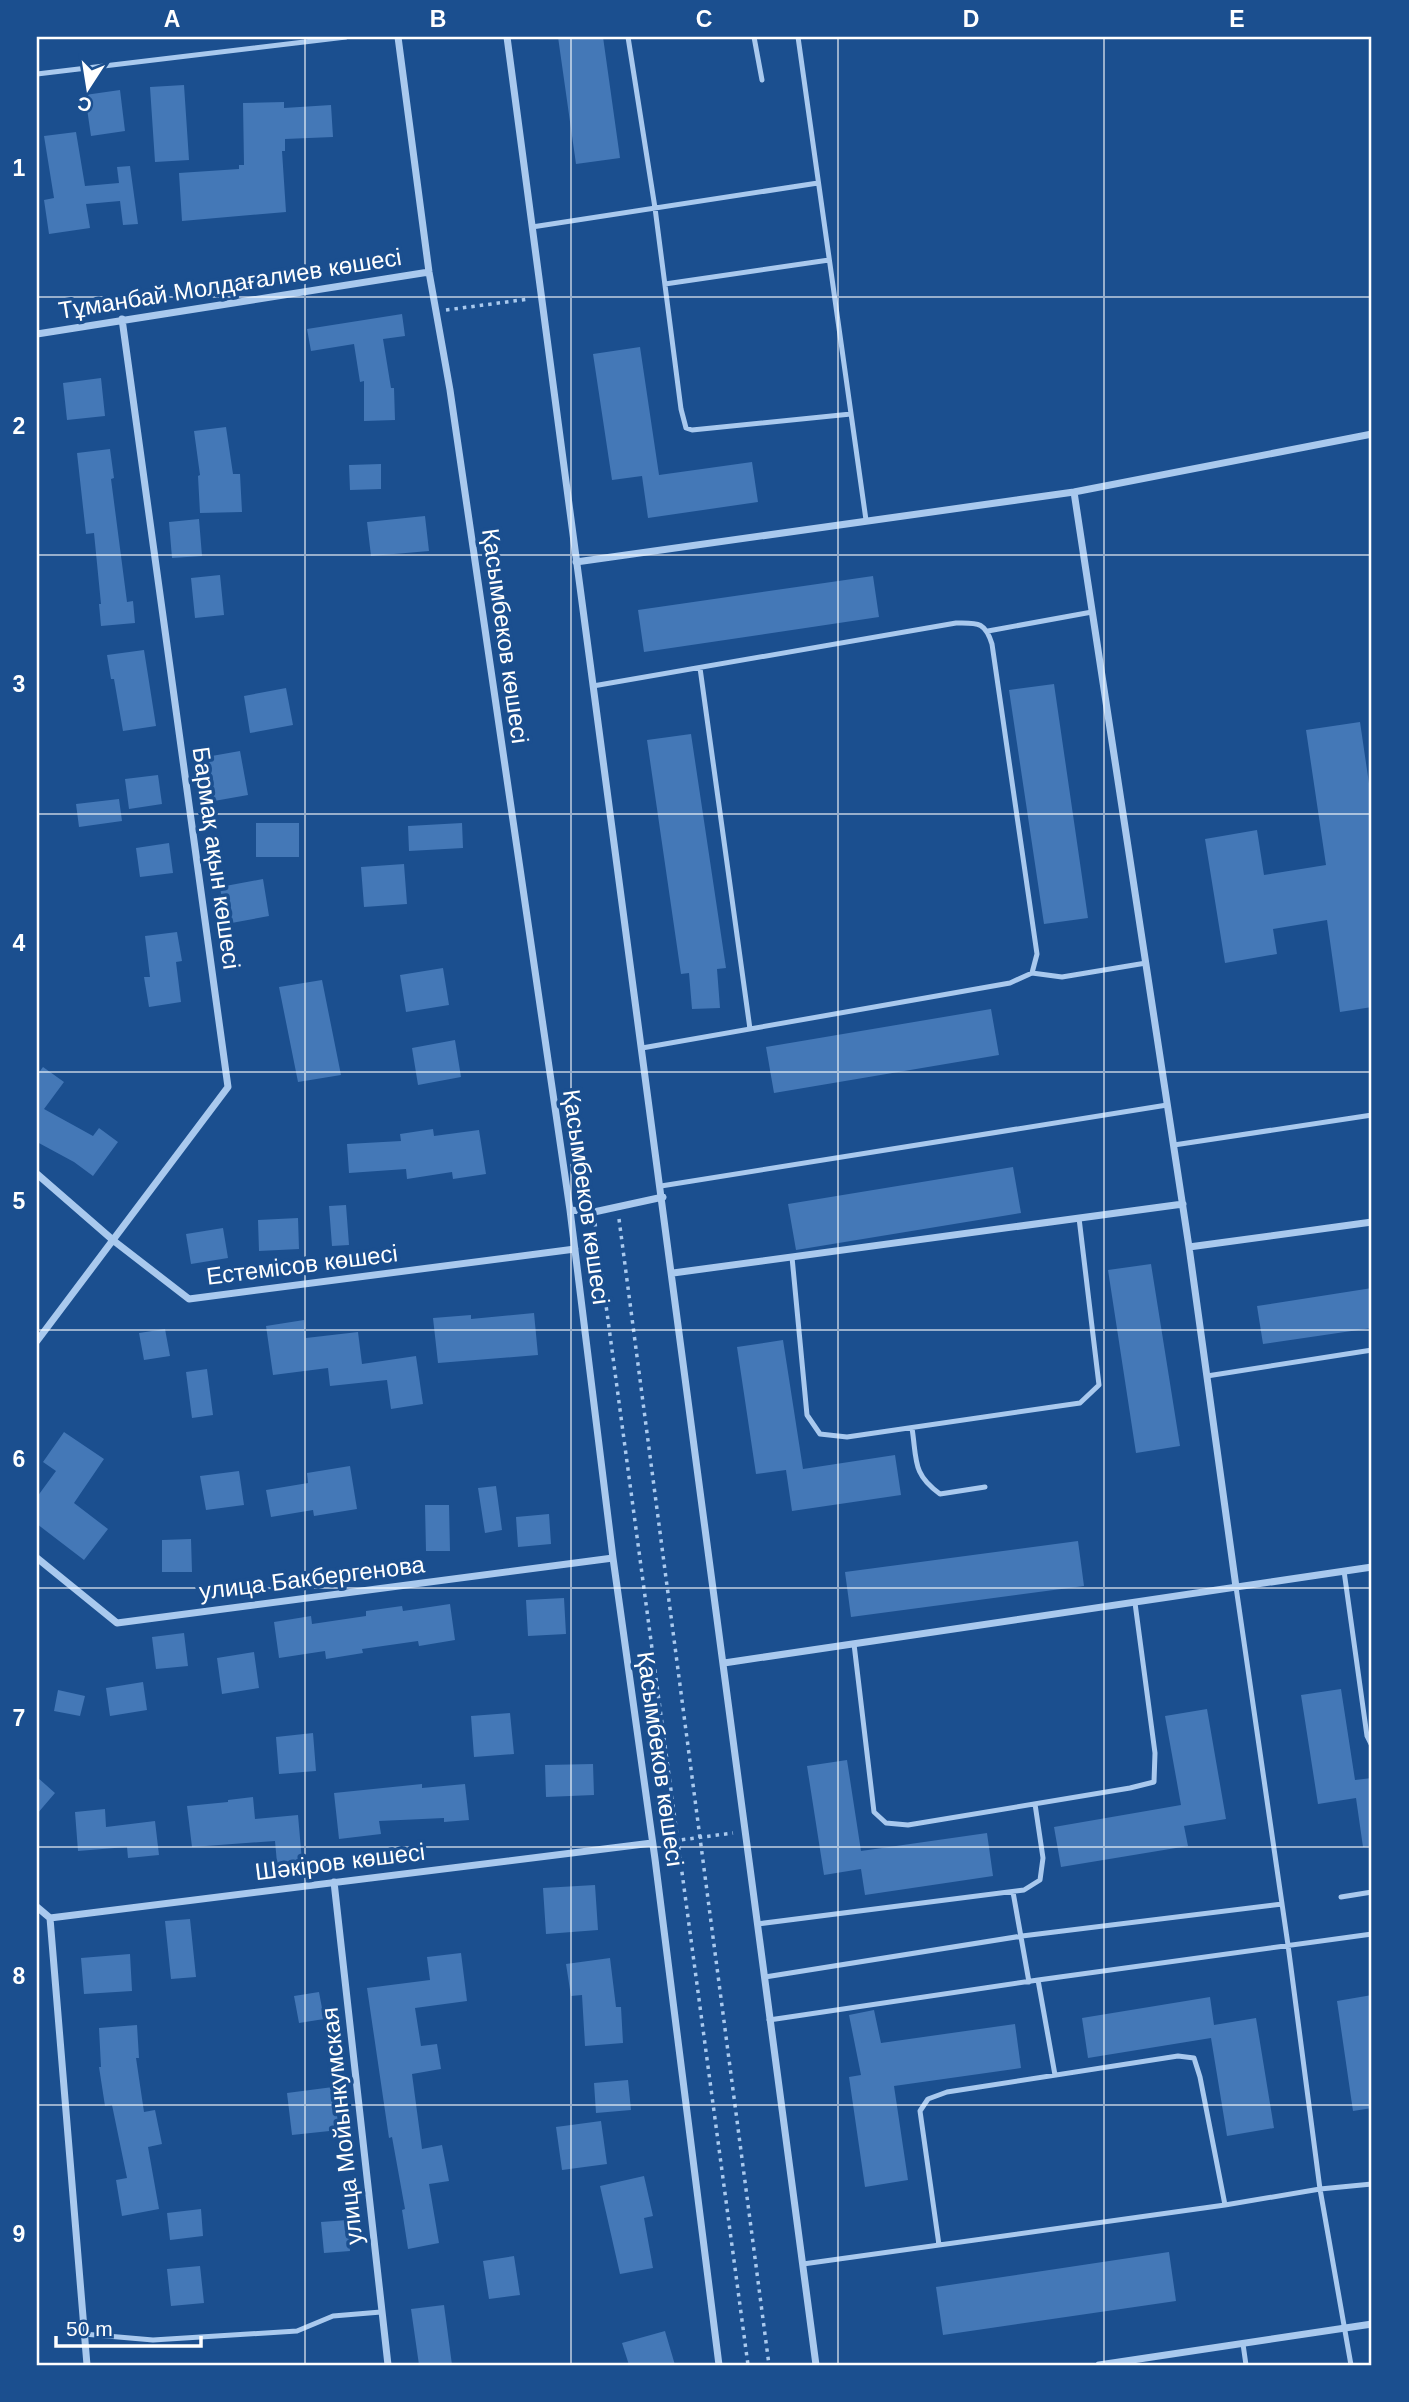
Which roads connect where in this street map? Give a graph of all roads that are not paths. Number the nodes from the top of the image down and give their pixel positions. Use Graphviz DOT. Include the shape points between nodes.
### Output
graph roads {
  1 [pos="346,37"];
  2 [pos="398,37"];
  3 [pos="507,37"];
  4 [pos="628,37"];
  5 [pos="754,37"];
  6 [pos="798,37"];
  7 [pos="37,74"];
  8 [pos="761,80"];
  9 [pos="818,183"];
  10 [pos="655,208"];
  11 [pos="532,227"];
  12 [pos="829,260"];
  13 [pos="429,272"];
  14 [pos="665,284"];
  15 [pos="122,319"];
  16 [pos="37,334"];
  17 [pos="851,414"];
  18 [pos="1372,435"];
  19 [pos="1074,492"];
  20 [pos="866,520"];
  21 [pos="576,562"];
  22 [pos="1092,612"];
  23 [pos="988,631"];
  24 [pos="699,667"];
  25 [pos="593,686"];
  26 [pos="1146,963"];
  27 [pos="1032,973"];
  28 [pos="750,1029"];
  29 [pos="642,1048"];
  30 [pos="1167,1105"];
  31 [pos="1372,1115"];
  32 [pos="1174,1145"];
  33 [pos="37,1174"];
  34 [pos="661,1186"];
  35 [pos="663,1197"];
  36 [pos="1183,1204"];
  37 [pos="570,1210"];
  38 [pos="1079,1218"];
  39 [pos="1372,1222"];
  40 [pos="114,1241"];
  41 [pos="1189,1247"];
  42 [pos="575,1249"];
  43 [pos="792,1257"];
  44 [pos="673,1273"];
  45 [pos="37,1341"];
  46 [pos="1372,1350"];
  47 [pos="1207,1376"];
  48 [pos="912,1428"];
  49 [pos="985,1486"];
  50 [pos="37,1558"];
  51 [pos="613,1558"];
  52 [pos="1372,1567"];
  53 [pos="1344,1572"];
  54 [pos="1236,1587"];
  55 [pos="1135,1602"];
  56 [pos="854,1644"];
  57 [pos="724,1663"];
  58 [pos="1372,1746"];
  59 [pos="1035,1804"];
  60 [pos="652,1843"];
  61 [pos="334,1882"];
  62 [pos="1013,1892"];
  63 [pos="1372,1892"];
  64 [pos="1340,1897"];
  65 [pos="1282,1904"];
  66 [pos="37,1907"];
  67 [pos="50,1918"];
  68 [pos="757,1924"];
  69 [pos="1372,1934"];
  70 [pos="1022,1936"];
  71 [pos="1288,1945"];
  72 [pos="765,1977"];
  73 [pos="1038,1980"];
  74 [pos="1029,1982"];
  75 [pos="769,2020"];
  76 [pos="1055,2075"];
  77 [pos="1372,2184"];
  78 [pos="1320,2189"];
  79 [pos="1225,2206"];
  80 [pos="939,2245"];
  81 [pos="803,2264"];
  82 [pos="381,2312"];
  83 [pos="1372,2324"];
  84 [pos="1345,2328"];
  85 [pos="84,2334"];
  86 [pos="1243,2344"];
  87 [pos="87,2365"];
  88 [pos="388,2365"];
  89 [pos="719,2365"];
  90 [pos="816,2365"];
  91 [pos="1099,2365"];
  92 [pos="1247,2365"];
  93 [pos="1351,2365"];
  1 -- 7 [label="lane"];
  2 -- 13 [label="street, Қасымбеков көшесі"];
  3 -- 11 [label="street"];
  4 -- 10 [label="lane"];
  5 -- 8 [label="lane"];
  6 -- 9 [label="lane"];
  9 -- 10 [label="lane"];
  9 -- 12 [label="lane"];
  10 -- 11 [label="lane"];
  10 -- 14 [label="lane"];
  11 -- 21 [label="street"];
  12 -- 14 [label="lane"];
  12 -- 17 [label="lane"];
  13 -- 15 [label="street, Тұманбай Молдағалиев көшесі"];
  13 -- 37 [label="street, Қасымбеков көшесі"];
  14 -- 17 [label="lane" via="686,428"];
  15 -- 16 [label="street, Тұманбай Молдағалиев көшесі"];
  15 -- 40 [label="street, Бармақ ақын көшесі" via="228,1087"];
  17 -- 20 [label="lane"];
  18 -- 19 [label="street"];
  19 -- 20 [label="street"];
  19 -- 22 [label="street"];
  20 -- 21 [label="street"];
  21 -- 25 [label="street"];
  22 -- 23 [label="lane"];
  22 -- 26 [label="street"];
  23 -- 24 [label="lane" via="978,623 956,623"];
  23 -- 27 [label="lane" via="1037,954"];
  24 -- 25 [label="lane"];
  24 -- 28 [label="lane"];
  25 -- 29 [label="street"];
  26 -- 27 [label="lane" via="1062,977"];
  26 -- 30 [label="street"];
  27 -- 28 [label="lane" via="1010,983"];
  28 -- 29 [label="lane"];
  29 -- 34 [label="street"];
  30 -- 32 [label="street"];
  30 -- 34 [label="lane"];
  31 -- 32 [label="lane"];
  32 -- 36 [label="street"];
  33 -- 40 [label="street, Естемісов көшесі"];
  34 -- 35 [label="street"];
  35 -- 37 [label="street" via="594,1212"];
  35 -- 44 [label="street"];
  36 -- 38 [label="street"];
  36 -- 41 [label="street"];
  37 -- 42 [label="street, Қасымбеков көшесі"];
  38 -- 43 [label="street"];
  38 -- 48 [label="lane" via="1099,1385 1080,1403"];
  39 -- 41 [label="street"];
  40 -- 42 [label="street, Естемісов көшесі" via="189,1299"];
  40 -- 45 [label="street, Бармақ ақын көшесі"];
  41 -- 47 [label="street"];
  42 -- 51 [label="street, Қасымбеков көшесі"];
  43 -- 44 [label="street"];
  43 -- 48 [label="lane" via="807,1415 820,1434 847,1437"];
  44 -- 57 [label="street"];
  46 -- 47 [label="lane"];
  47 -- 54 [label="street"];
  48 -- 49 [label="lane" via="919,1477 927,1485 940,1494"];
  50 -- 51 [label="street, улица Бакбергенова" via="117,1623"];
  51 -- 60 [label="street, Қасымбеков көшесі"];
  52 -- 53 [label="street"];
  53 -- 54 [label="street"];
  53 -- 58 [label="lane"];
  54 -- 55 [label="street"];
  54 -- 65 [label="lane"];
  55 -- 56 [label="street"];
  55 -- 59 [label="lane" via="1155,1754 1154,1782"];
  56 -- 57 [label="street"];
  56 -- 59 [label="lane" via="874,1812 887,1823 908,1825"];
  57 -- 68 [label="street"];
  59 -- 62 [label="lane" via="1043,1858 1040,1880"];
  60 -- 61 [label="street, Шәкіров көшесі"];
  60 -- 89 [label="street, Қасымбеков көшесі"];
  61 -- 67 [label="street, Шәкіров көшесі"];
  61 -- 82 [label="street, улица Мойынкумская"];
  62 -- 68 [label="lane"];
  62 -- 70 [label="lane"];
  63 -- 64 [label="lane"];
  65 -- 70 [label="lane"];
  65 -- 71 [label="lane"];
  66 -- 67 [label="street"];
  67 -- 85 [label="street"];
  68 -- 72 [label="street"];
  69 -- 71 [label="lane"];
  70 -- 72 [label="lane"];
  70 -- 74 [label="lane"];
  71 -- 73 [label="lane"];
  71 -- 78 [label="lane"];
  72 -- 75 [label="street"];
  73 -- 74 [label="lane"];
  73 -- 76 [label="lane"];
  74 -- 75 [label="lane"];
  75 -- 81 [label="street"];
  76 -- 79 [label="lane" via="1178,2056 1194,2058"];
  76 -- 80 [label="lane" via="928,2099 920,2111"];
  77 -- 78 [label="lane"];
  78 -- 79 [label="lane"];
  78 -- 84 [label="lane"];
  79 -- 80 [label="lane"];
  80 -- 81 [label="lane"];
  81 -- 90 [label="street"];
  82 -- 85 [label="lane" via="333,2316 297,2331 152,2340"];
  82 -- 88 [label="street, улица Мойынкумская"];
  83 -- 84 [label="street"];
  84 -- 86 [label="street"];
  84 -- 93 [label="lane"];
  85 -- 87 [label="street"];
  86 -- 91 [label="street"];
  86 -- 92 [label="lane"];
}
